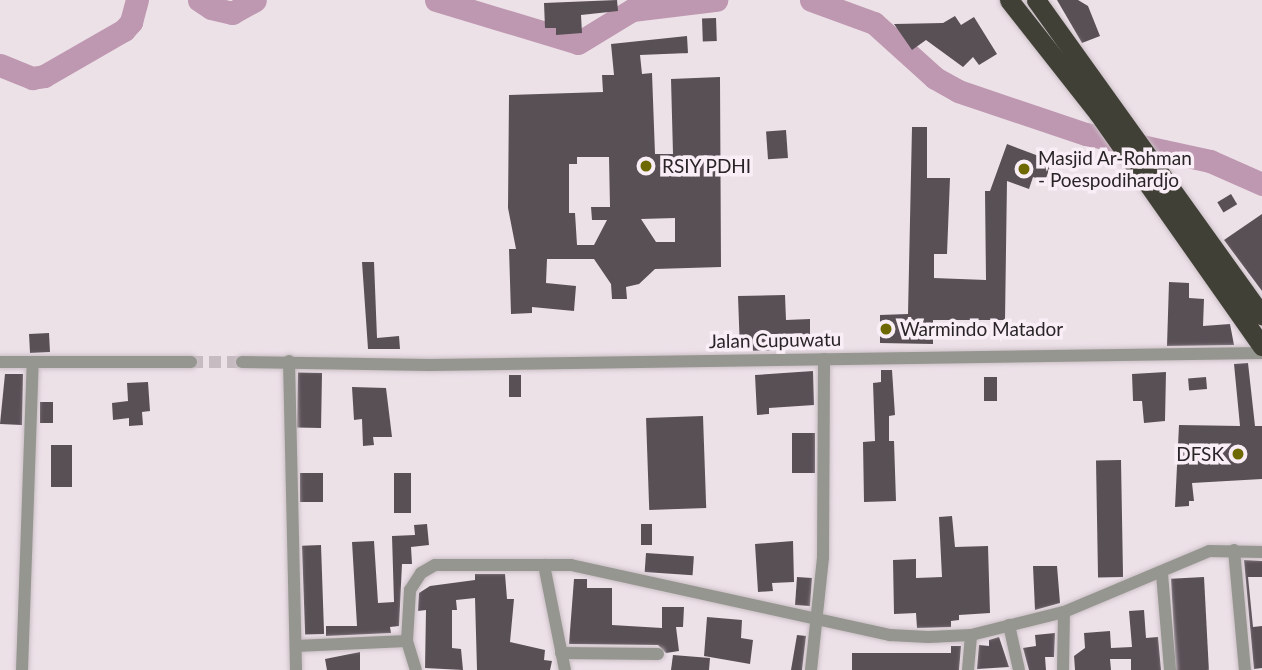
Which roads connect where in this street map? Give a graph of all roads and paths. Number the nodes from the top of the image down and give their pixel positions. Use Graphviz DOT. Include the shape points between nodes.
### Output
graph roads {
  1 [pos="1009,0"];
  2 [pos="1035,0"];
  3 [pos="1262,316"];
  4 [pos="1262,346"];
  5 [pos="1262,353"];
  6 [pos="824,359"];
  7 [pos="289,361"];
  8 [pos="0,362"];
  9 [pos="33,362"];
  10 [pos="191,362"];
  11 [pos="242,362"];
  12 [pos="1234,550"];
  13 [pos="1262,552"];
  14 [pos="544,565"];
  15 [pos="1162,574"];
  16 [pos="1064,612"];
  17 [pos="819,620"];
  18 [pos="1009,625"];
  19 [pos="971,635"];
  20 [pos="407,641"];
  21 [pos="296,646"];
  22 [pos="561,653"];
  23 [pos="658,654"];
  24 [pos="22,670"];
  25 [pos="296,670"];
  26 [pos="416,670"];
  27 [pos="565,670"];
  28 [pos="811,670"];
  29 [pos="968,670"];
  30 [pos="1018,670"];
  31 [pos="1063,670"];
  32 [pos="1170,670"];
  33 [pos="1245,670"];
  1 -- 4 [label="highway" via="1098,113"];
  2 -- 3 [label="highway"];
  5 -- 6 [label="street, Jalan Cupuwatu"];
  6 -- 7 [label="street, Jalan Cupuwatu" via="429,365"];
  6 -- 17 [label="street"];
  7 -- 11 [label="street, Jalan Cupuwatu"];
  7 -- 21 [label="street"];
  8 -- 9 [label="street"];
  9 -- 10 [label="street"];
  9 -- 24 [label="street"];
  12 -- 13 [label="street"];
  12 -- 15 [label="street" via="1209,551"];
  12 -- 33 [label="street"];
  14 -- 17 [label="street" via="650,580"];
  14 -- 20 [label="street" via="426,568 410,590"];
  14 -- 22 [label="street"];
  15 -- 16 [label="street"];
  15 -- 32 [label="street"];
  16 -- 18 [label="street"];
  16 -- 31 [label="street"];
  17 -- 19 [label="street" via="891,635"];
  17 -- 28 [label="street"];
  18 -- 19 [label="street"];
  18 -- 30 [label="street"];
  19 -- 29 [label="street"];
  20 -- 21 [label="street"];
  20 -- 26 [label="street"];
  21 -- 25 [label="street"];
  22 -- 23 [label="street"];
  22 -- 27 [label="street"];
}
